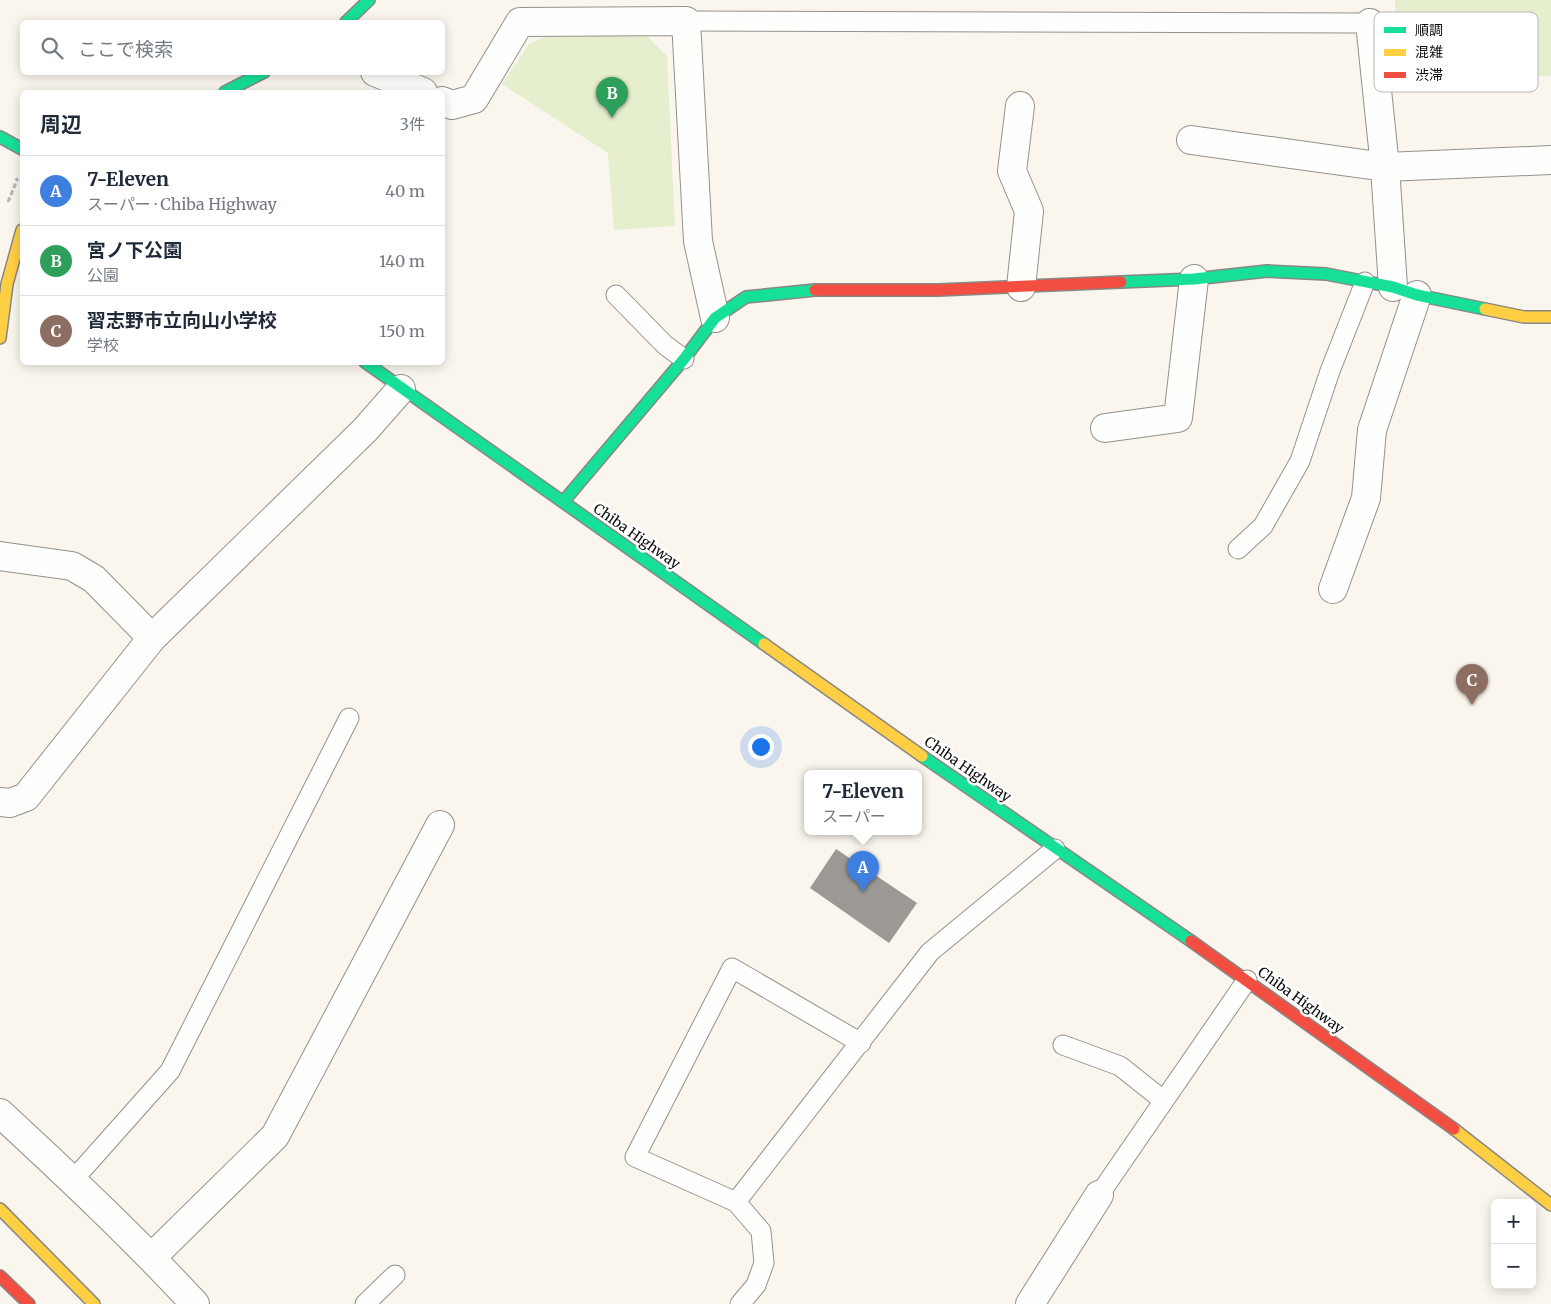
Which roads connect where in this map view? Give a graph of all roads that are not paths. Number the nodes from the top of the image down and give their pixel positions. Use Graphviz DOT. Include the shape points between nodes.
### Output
graph roads {
  1 [pos="369,0"];
  2 [pos="348,20"];
  3 [pos="686,21"];
  4 [pos="1370,23"];
  5 [pos="1374,61"];
  6 [pos="258,75"];
  7 [pos="383,75"];
  8 [pos="229,90"];
  9 [pos="418,90"];
  10 [pos="1377,92"];
  11 [pos="445,102"];
  12 [pos="1020,106"];
  13 [pos="0,137"];
  14 [pos="1191,140"];
  15 [pos="20,148"];
  16 [pos="1551,160"];
  17 [pos="1385,167"];
  18 [pos="20,237"];
  19 [pos="1194,279"];
  20 [pos="1365,282"];
  21 [pos="1021,287"];
  22 [pos="1405,291"];
  23 [pos="616,295"];
  24 [pos="1551,317"];
  25 [pos="715,318"];
  26 [pos="0,338"];
  27 [pos="684,359"];
  28 [pos="369,365"];
  29 [pos="401,389"];
  30 [pos="1104,428"];
  31 [pos="563,502"];
  32 [pos="1238,549"];
  33 [pos="0,556"];
  34 [pos="1332,589"];
  35 [pos="152,638"];
  36 [pos="349,718"];
  37 [pos="0,802"];
  38 [pos="440,825"];
  39 [pos="1055,849"];
  40 [pos="1248,980"];
  41 [pos="861,1043"];
  42 [pos="1064,1045"];
  43 [pos="1164,1101"];
  44 [pos="0,1113"];
  45 [pos="73,1180"];
  46 [pos="1099,1195"];
  47 [pos="736,1202"];
  48 [pos="1551,1205"];
  49 [pos="0,1209"];
  50 [pos="151,1258"];
  51 [pos="395,1275"];
  52 [pos="0,1276"];
  53 [pos="29,1304"];
  54 [pos="94,1304"];
  55 [pos="195,1304"];
  56 [pos="365,1304"];
  57 [pos="740,1304"];
  58 [pos="1030,1304"];
  1 -- 2 [label="main road"];
  3 -- 4 [label="lane"];
  3 -- 11 [label="street" via="520,22 474,99 452,105"];
  3 -- 25 [label="street" via="698,241"];
  4 -- 5 [label="street"];
  6 -- 8 [label="main road"];
  7 -- 9 [label="street"];
  10 -- 17 [label="street"];
  12 -- 21 [label="street" via="1012,170 1029,211"];
  13 -- 15 [label="main road"];
  14 -- 17 [label="street"];
  16 -- 17 [label="street"];
  17 -- 22 [label="street"];
  18 -- 26 [label="main road" via="7,284"];
  19 -- 20 [label="main road" via="1267,271 1326,274"];
  19 -- 21 [label="main road"];
  19 -- 30 [label="street" via="1178,418"];
  20 -- 22 [label="main road"];
  20 -- 32 [label="lane" via="1330,371 1300,461 1263,526"];
  21 -- 25 [label="main road" via="818,290 746,296"];
  22 -- 24 [label="main road" via="1524,317"];
  22 -- 34 [label="street" via="1372,430 1366,498"];
  23 -- 27 [label="lane" via="665,345"];
  25 -- 27 [label="main road"];
  27 -- 31 [label="main road"];
  28 -- 29 [label="main road, Chiba Highway"];
  29 -- 31 [label="main road, Chiba Highway"];
  29 -- 35 [label="street" via="365,430"];
  31 -- 39 [label="main road, Chiba Highway"];
  33 -- 35 [label="street" via="72,566 94,579"];
  35 -- 37 [label="street" via="31,792 10,803"];
  36 -- 45 [label="lane" via="170,1071"];
  38 -- 50 [label="street" via="275,1136"];
  39 -- 40 [label="main road, Chiba Highway"];
  39 -- 41 [label="lane" via="930,952"];
  40 -- 43 [label="lane"];
  40 -- 48 [label="main road, Chiba Highway" via="1436,1115"];
  41 -- 47 [label="lane"];
  41 -- 47 [label="lane" via="732,968 635,1157"];
  42 -- 43 [label="lane" via="1120,1066"];
  43 -- 46 [label="lane"];
  44 -- 45 [label="street"];
  45 -- 50 [label="street"];
  46 -- 58 [label="street"];
  47 -- 57 [label="lane" via="761,1231 764,1263 756,1285"];
  49 -- 54 [label="main road"];
  50 -- 55 [label="street"];
  51 -- 56 [label="lane"];
  52 -- 53 [label="main road"];
}
